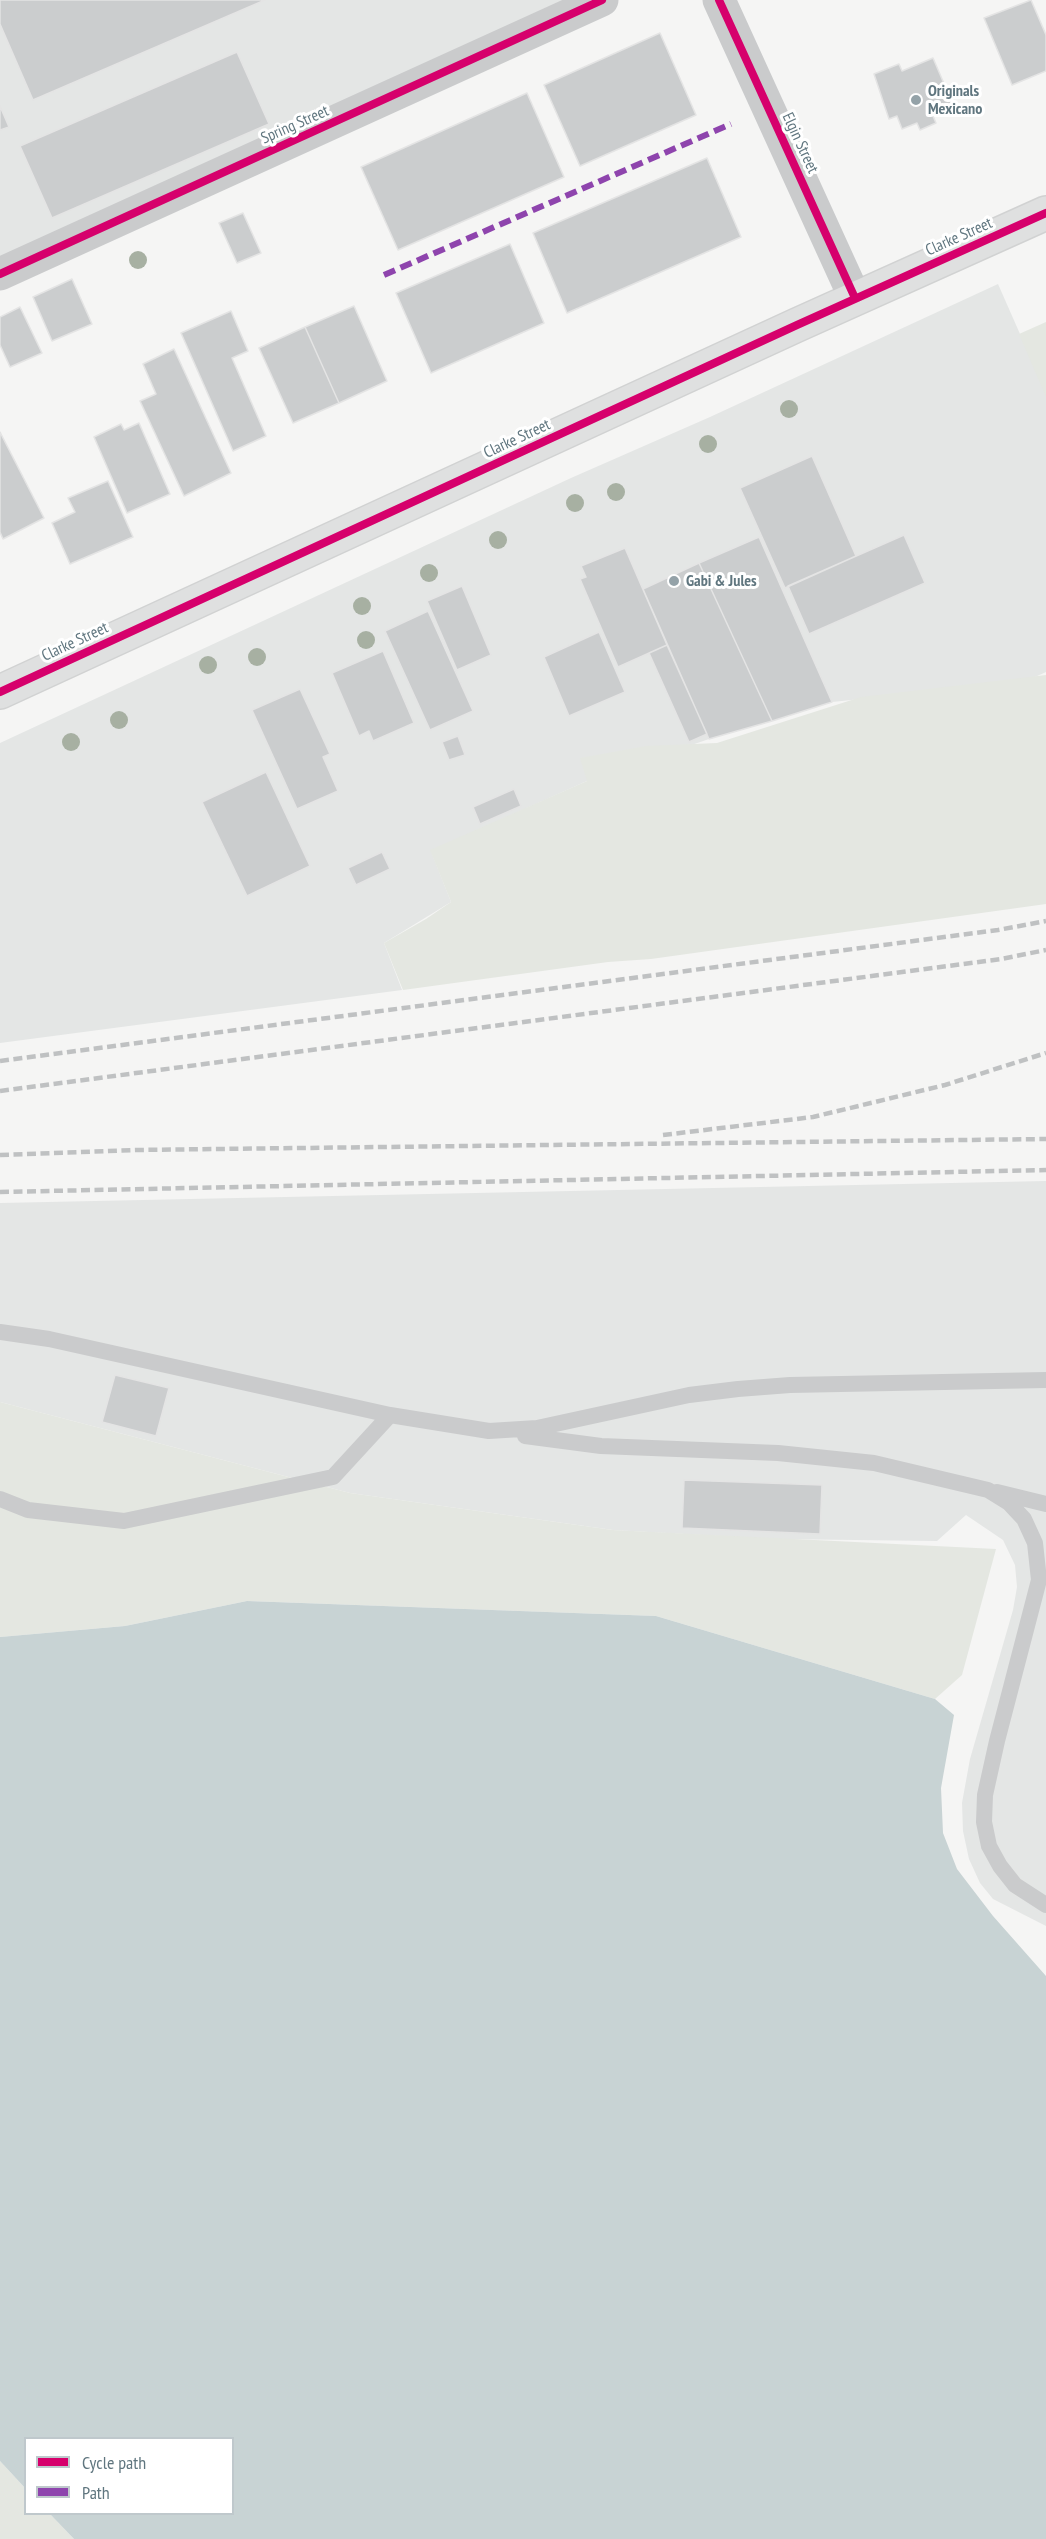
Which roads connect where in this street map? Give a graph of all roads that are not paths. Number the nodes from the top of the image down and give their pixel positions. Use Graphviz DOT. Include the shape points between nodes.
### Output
graph roads {
  1 [pos="602,0"];
  2 [pos="719,0"];
  3 [pos="1046,213"];
  4 [pos="0,274"];
  5 [pos="855,298"];
  6 [pos="0,692"];
  7 [pos="0,1332"];
  8 [pos="1046,1380"];
  9 [pos="390,1415"];
  10 [pos="489,1431"];
  11 [pos="988,1490"];
  12 [pos="0,1499"];
  13 [pos="1046,1504"];
  14 [pos="1046,1905"];
  1 -- 4 [label="street, Spring Street"];
  2 -- 5 [label="street, Elgin Street"];
  3 -- 5 [label="main road, Clarke Street"];
  5 -- 6 [label="main road, Clarke Street"];
  7 -- 9 [label="lane" via="50,1339"];
  8 -- 10 [label="lane" via="738,1389 689,1395 537,1428"];
  9 -- 10 [label="lane"];
  9 -- 12 [label="lane" via="333,1478 124,1521 28,1510"];
  10 -- 11 [label="lane" via="601,1446 778,1452 874,1462"];
  11 -- 13 [label="lane"];
  11 -- 14 [label="lane" via="1009,1503 1024,1519 1039,1563 985,1795 984,1822 989,1846 1000,1866 1016,1885"];
}
